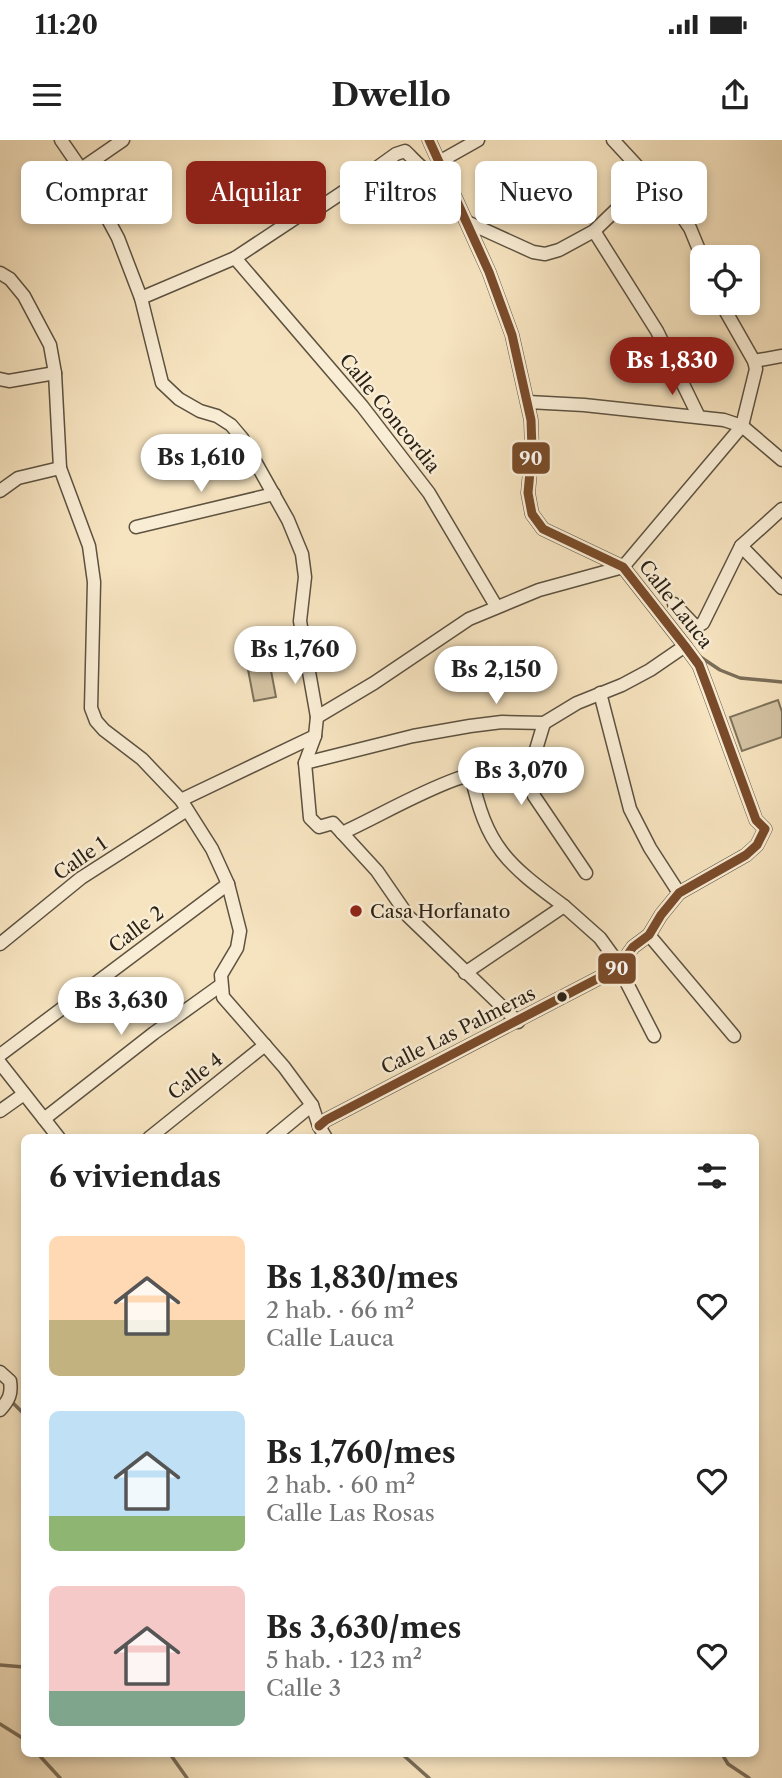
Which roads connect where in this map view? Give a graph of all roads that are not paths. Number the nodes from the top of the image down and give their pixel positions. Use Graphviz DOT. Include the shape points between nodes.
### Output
graph roads {
  1 [pos="61,140"];
  2 [pos="123,140"];
  3 [pos="429,140"];
  4 [pos="478,140"];
  5 [pos="613,140"];
  6 [pos="75,161"];
  7 [pos="93,161"];
  8 [pos="386,161"];
  9 [pos="415,161"];
  10 [pos="439,161"];
  11 [pos="441,161"];
  12 [pos="631,161"];
  13 [pos="340,193"];
  14 [pos="461,209"];
  15 [pos="611,215"];
  16 [pos="467,222"];
  17 [pos="110,224"];
  18 [pos="687,224"];
  19 [pos="594,231"];
  20 [pos="697,245"];
  21 [pos="235,258"];
  22 [pos="0,273"];
  23 [pos="141,298"];
  24 [pos="728,315"];
  25 [pos="782,356"];
  26 [pos="754,361"];
  27 [pos="55,373"];
  28 [pos="0,379"];
  29 [pos="528,402"];
  30 [pos="699,417"];
  31 [pos="742,426"];
  32 [pos="782,460"];
  33 [pos="60,468"];
  34 [pos="0,491"];
  35 [pos="274,494"];
  36 [pos="782,509"];
  37 [pos="136,527"];
  38 [pos="741,546"];
  39 [pos="623,567"];
  40 [pos="782,588"];
  41 [pos="674,604"];
  42 [pos="496,607"];
  43 [pos="685,646"];
  44 [pos="600,693"];
  45 [pos="317,717"];
  46 [pos="544,723"];
  47 [pos="315,736"];
  48 [pos="305,762"];
  49 [pos="531,766"];
  50 [pos="471,774"];
  51 [pos="184,805"];
  52 [pos="765,829"];
  53 [pos="342,833"];
  54 [pos="586,873"];
  55 [pos="228,884"];
  56 [pos="679,893"];
  57 [pos="564,906"];
  58 [pos="649,935"];
  59 [pos="0,944"];
  60 [pos="618,968"];
  61 [pos="466,973"];
  62 [pos="221,985"];
  63 [pos="518,1022"];
  64 [pos="654,1036"];
  65 [pos="734,1036"];
  66 [pos="265,1045"];
  67 [pos="0,1055"];
  68 [pos="0,1063"];
  69 [pos="24,1094"];
  70 [pos="312,1105"];
  71 [pos="0,1111"];
  72 [pos="44,1119"];
  73 [pos="322,1132"];
  74 [pos="56,1134"];
  75 [pos="154,1134"];
  76 [pos="277,1134"];
  77 [pos="0,1371"];
  78 [pos="0,1410"];
  1 -- 6 [label="street"];
  2 -- 7 [label="street"];
  3 -- 10 [label="street, Calle Lauca"];
  4 -- 11 [label="street"];
  5 -- 12 [label="street"];
  8 -- 9 [label="street" via="405,151"];
  13 -- 21 [label="street"];
  14 -- 16 [label="street, Calle Lauca"];
  15 -- 19 [label="street"];
  16 -- 19 [label="street" via="545,254"];
  16 -- 29 [label="street, Calle Lauca" via="503,309"];
  17 -- 23 [label="street"];
  18 -- 20 [label="street"];
  19 -- 30 [label="street" via="657,331"];
  21 -- 23 [label="street"];
  21 -- 42 [label="street, Calle Concordia" via="362,405 429,493"];
  22 -- 27 [label="street" via="24,296 43,327"];
  23 -- 35 [label="street" via="162,383 179,399 231,425"];
  24 -- 26 [label="street"];
  25 -- 26 [label="street"];
  26 -- 31 [label="street" via="755,380"];
  27 -- 28 [label="street" via="9,382"];
  27 -- 33 [label="street"];
  29 -- 30 [label="street"];
  29 -- 39 [label="street, Calle Lauca" via="531,514 543,529"];
  30 -- 31 [label="street"];
  31 -- 32 [label="street"];
  31 -- 39 [label="street"];
  33 -- 34 [label="street" via="18,478"];
  33 -- 51 [label="street" via="89,546 94,582 91,708 104,730 142,759"];
  35 -- 37 [label="street"];
  35 -- 45 [label="street" via="302,554 305,577 300,621"];
  36 -- 38 [label="street"];
  38 -- 40 [label="street"];
  38 -- 41 [label="street" via="703,623 696,627"];
  39 -- 42 [label="street"];
  39 -- 43 [label="street, Calle Lauca"];
  42 -- 45 [label="street" via="451,630"];
  43 -- 44 [label="street" via="650,670"];
  43 -- 52 [label="street, Calle Lauca" via="699,665 756,820"];
  44 -- 46 [label="street"];
  44 -- 56 [label="street" via="630,809"];
  45 -- 47 [label="street"];
  46 -- 48 [label="street" via="470,726"];
  46 -- 49 [label="street"];
  47 -- 48 [label="street"];
  47 -- 51 [label="street, Calle 1"];
  48 -- 53 [label="street" via="310,818 318,827 332,823"];
  49 -- 50 [label="street" via="499,766"];
  49 -- 54 [label="street" via="534,796"];
  50 -- 53 [label="street"];
  50 -- 57 [label="street" via="477,802 496,845 510,864"];
  51 -- 55 [label="street"];
  51 -- 59 [label="street, Calle 1" via="81,878"];
  52 -- 56 [label="street, Calle Las Palmeras" via="746,855"];
  53 -- 61 [label="street" via="377,871 408,916"];
  55 -- 62 [label="street" via="240,931"];
  55 -- 67 [label="street, Calle 2"];
  56 -- 58 [label="street, Calle Las Palmeras"];
  57 -- 60 [label="street" via="600,938"];
  57 -- 61 [label="street"];
  58 -- 60 [label="street, Calle Las Palmeras"];
  58 -- 65 [label="street"];
  60 -- 63 [label="street, Calle Las Palmeras"];
  60 -- 64 [label="street"];
  61 -- 63 [label="street"];
  62 -- 66 [label="street" via="223,997"];
  62 -- 72 [label="street"];
  63 -- 73 [label="street, Calle Las Palmeras" via="326,1121"];
  66 -- 70 [label="street"];
  66 -- 75 [label="street, Calle 4"];
  68 -- 69 [label="street"];
  69 -- 71 [label="street"];
  69 -- 72 [label="street"];
  70 -- 73 [label="street"];
  70 -- 76 [label="street"];
  72 -- 74 [label="street"];
  77 -- 78 [label="street" via="12,1391"];
}
